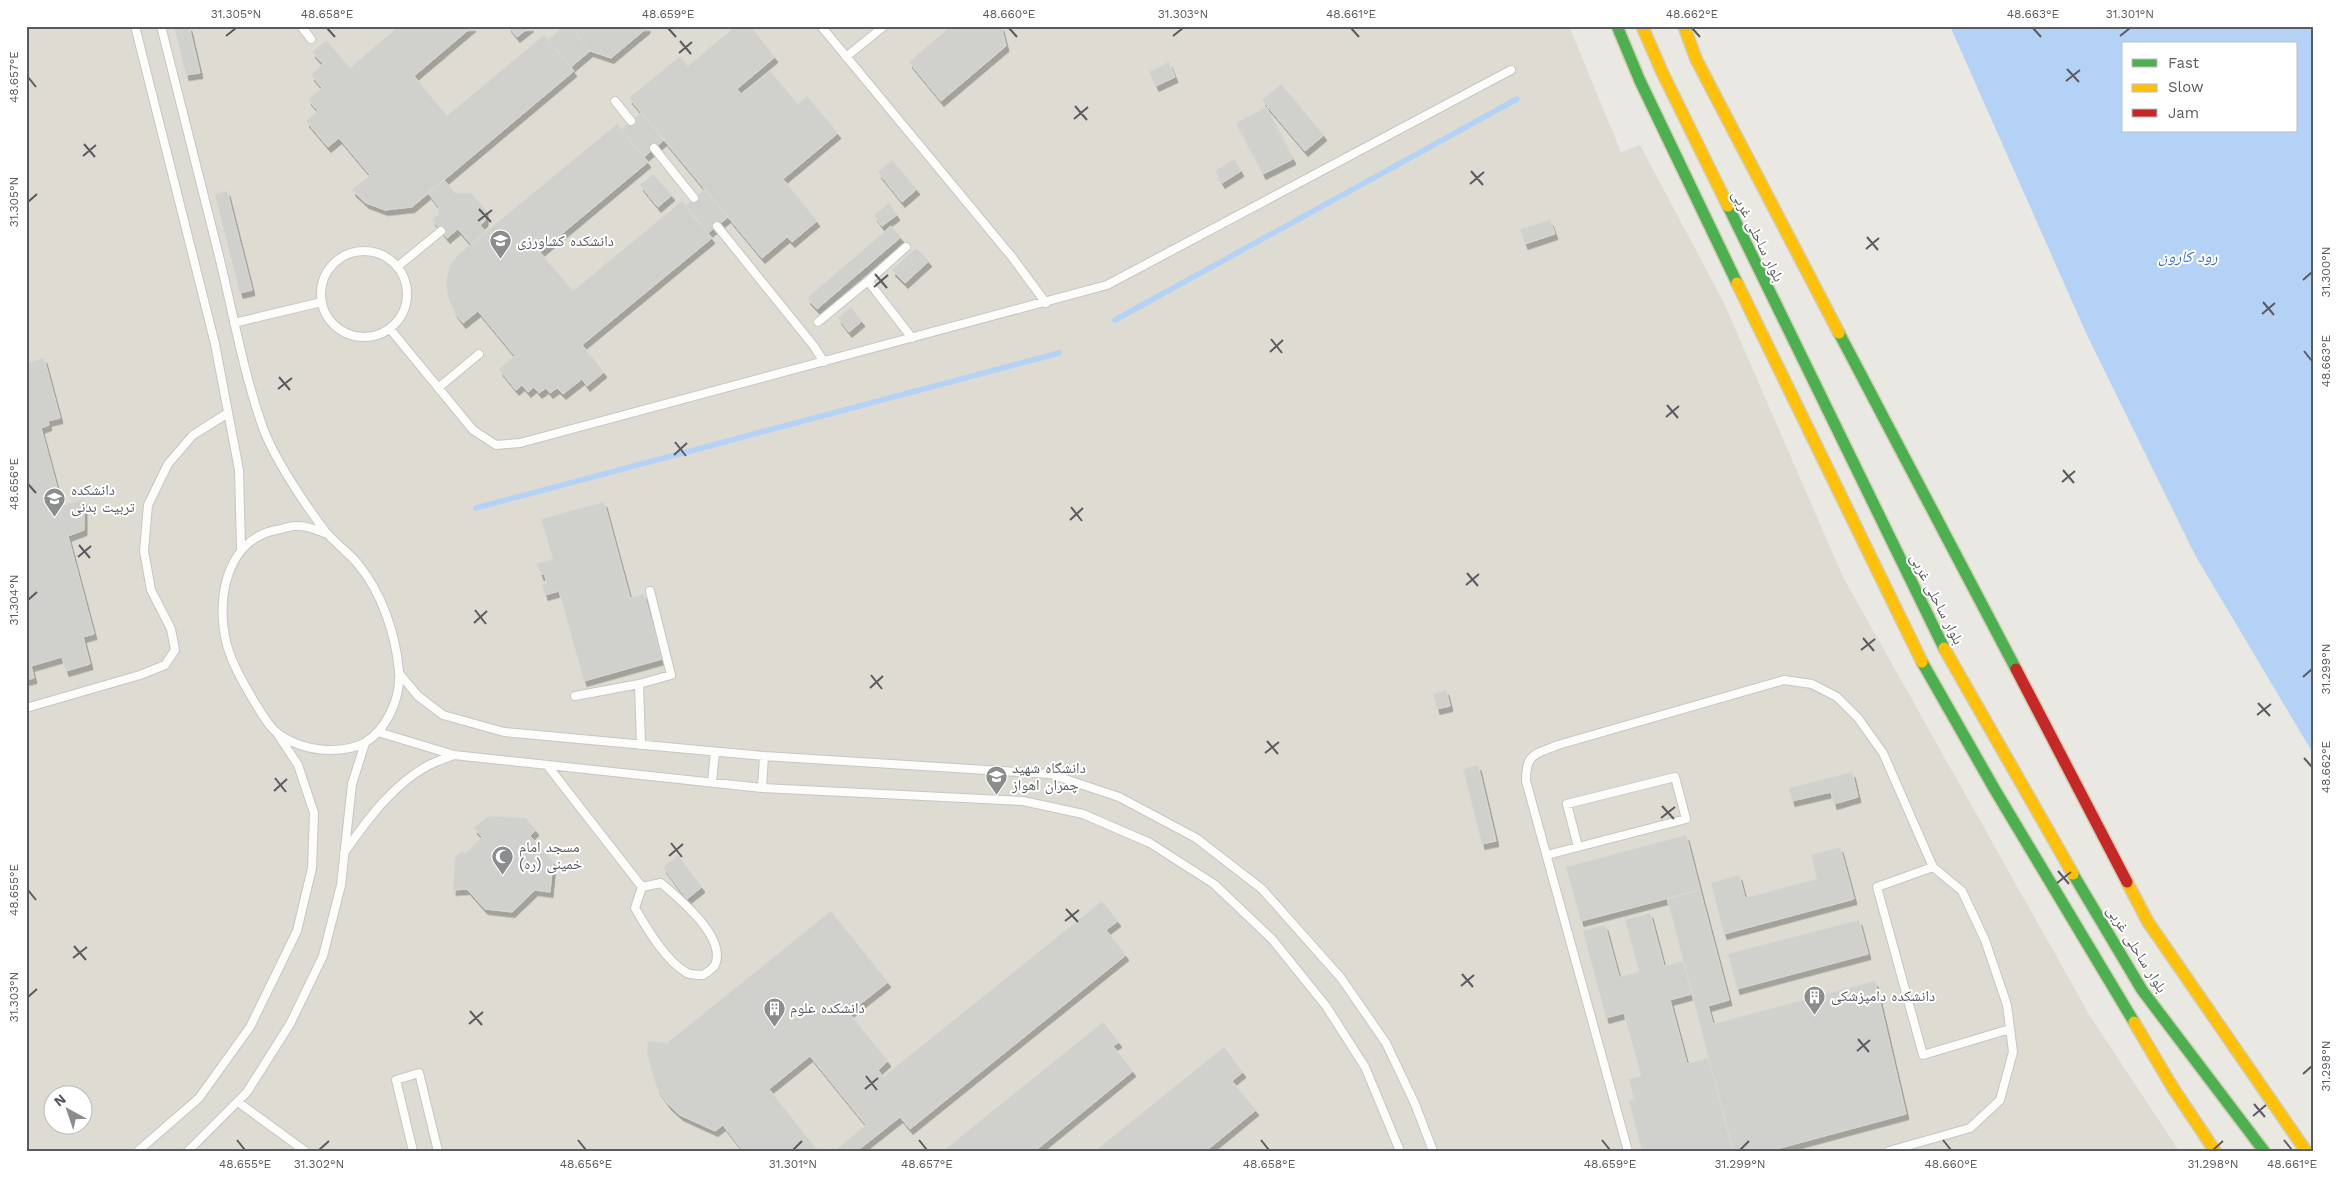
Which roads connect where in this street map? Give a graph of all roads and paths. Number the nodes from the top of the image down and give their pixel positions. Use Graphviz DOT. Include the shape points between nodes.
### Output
graph roads {
  1 [pos="135,26"];
  2 [pos="161,26"];
  3 [pos="301,26"];
  4 [pos="821,26"];
  5 [pos="884,26"];
  6 [pos="1617,26"];
  7 [pos="1642,26"];
  8 [pos="1684,26"];
  9 [pos="311,39"];
  10 [pos="846,57"];
  11 [pos="1511,70"];
  12 [pos="615,101"];
  13 [pos="631,121"];
  14 [pos="654,148"];
  15 [pos="694,198"];
  16 [pos="717,226"];
  17 [pos="441,231"];
  18 [pos="906,246"];
  19 [pos="397,268"];
  20 [pos="868,281"];
  21 [pos="322,302"];
  22 [pos="1046,303"];
  23 [pos="818,322"];
  24 [pos="234,323"];
  25 [pos="390,329"];
  26 [pos="912,338"];
  27 [pos="479,354"];
  28 [pos="824,362"];
  29 [pos="438,388"];
  30 [pos="228,413"];
  31 [pos="328,534"];
  32 [pos="241,548"];
  33 [pos="650,591"];
  34 [pos="399,673"];
  35 [pos="639,684"];
  36 [pos="575,696"];
  37 [pos="26,708"];
  38 [pos="276,732"];
  39 [pos="378,732"];
  40 [pos="365,743"];
  41 [pos="641,745"];
  42 [pos="715,752"];
  43 [pos="454,755"];
  44 [pos="764,756"];
  45 [pos="547,765"];
  46 [pos="712,782"];
  47 [pos="762,788"];
  48 [pos="1578,847"];
  49 [pos="343,855"];
  50 [pos="1546,855"];
  51 [pos="1933,867"];
  52 [pos="642,887"];
  53 [pos="2010,1029"];
  54 [pos="238,1102"];
  55 [pos="138,1151"];
  56 [pos="188,1151"];
  57 [pos="305,1151"];
  58 [pos="413,1151"];
  59 [pos="438,1151"];
  60 [pos="1400,1151"];
  61 [pos="1433,1151"];
  62 [pos="1628,1151"];
  63 [pos="1889,1151"];
  64 [pos="2215,1151"];
  65 [pos="2264,1151"];
  66 [pos="2306,1151"];
  1 -- 30 [label="lane" via="215,344"];
  2 -- 24 [label="lane"];
  3 -- 9 [label="lane"];
  4 -- 10 [label="lane"];
  5 -- 10 [label="lane"];
  6 -- 64 [label="main road" via="1640,81 1917,654 2158,1062"];
  7 -- 65 [label="main road, بلوار ساحلی غربی" via="1940,641 2142,990"];
  8 -- 66 [label="main road, بلوار ساحلی غربی" via="1705,77 2148,922"];
  10 -- 22 [label="lane" via="1012,257"];
  11 -- 22 [label="lane" via="1145,266 1107,285"];
  12 -- 13 [label="lane"];
  14 -- 15 [label="lane"];
  16 -- 28 [label="lane"];
  17 -- 19 [label="lane"];
  18 -- 20 [label="lane"];
  19 -- 21 [label="lane" via="388,258 368,251 348,254 331,266 322,285"];
  19 -- 25 [label="lane" via="402,273 408,293 404,313"];
  20 -- 23 [label="lane"];
  20 -- 26 [label="lane"];
  21 -- 24 [label="lane"];
  21 -- 25 [label="lane" via="333,324 350,335 371,337"];
  22 -- 26 [label="lane"];
  24 -- 31 [label="lane" via="263,428 294,486"];
  25 -- 29 [label="lane"];
  26 -- 28 [label="lane"];
  27 -- 29 [label="lane"];
  28 -- 29 [label="lane" via="516,444 496,445 473,430"];
  30 -- 32 [label="lane" via="239,470"];
  30 -- 37 [label="lane" via="194,435 174,457 148,505 144,551 151,590 171,629 175,650 165,665"];
  31 -- 32 [label="lane" via="299,526 265,532"];
  31 -- 34 [label="lane" via="355,560 372,585 396,645"];
  32 -- 38 [label="lane" via="229,569 223,592 226,642 235,669"];
  33 -- 35 [label="lane" via="671,675"];
  34 -- 39 [label="lane" via="399,691"];
  34 -- 41 [label="lane" via="418,696 444,716 504,732"];
  35 -- 36 [label="lane"];
  35 -- 41 [label="lane"];
  38 -- 40 [label="lane" via="303,746 317,749 346,749"];
  38 -- 55 [label="lane" via="298,764 314,813 312,868 297,931 250,1027 199,1098"];
  39 -- 40 [label="lane"];
  39 -- 43 [label="lane"];
  40 -- 49 [label="lane" via="352,784"];
  41 -- 42 [label="lane"];
  42 -- 44 [label="lane"];
  42 -- 46 [label="lane"];
  43 -- 45 [label="lane"];
  43 -- 49 [label="lane" via="430,764 406,781 365,823"];
  44 -- 47 [label="lane"];
  44 -- 61 [label="lane" via="1050,774 1119,797 1196,838 1262,889 1340,978 1386,1043"];
  45 -- 46 [label="lane"];
  45 -- 52 [label="lane"];
  46 -- 47 [label="lane"];
  47 -- 60 [label="lane" via="1023,801 1083,814 1150,843 1214,884 1272,939 1326,1006 1365,1067"];
  48 -- 48 [label="lane" via="1686,819 1674,777 1567,804"];
  48 -- 50 [label="lane"];
  49 -- 54 [label="lane" via="341,885 323,956 290,1024 248,1092"];
  50 -- 51 [label="lane" via="1526,782 1526,765 1533,755 1784,680 1812,684 1837,697 1858,718 1883,753"];
  50 -- 62 [label="lane"];
  51 -- 53 [label="lane" via="1962,891 1966,899 2007,1005"];
  51 -- 53 [label="lane" via="1877,887 1923,1054"];
  52 -- 52 [label="lane" via="635,908 648,931 675,964 689,974 703,975 714,966 718,952 714,939 678,897 661,883"];
  53 -- 63 [label="lane" via="2013,1052 2000,1100 1970,1128"];
  54 -- 56 [label="lane"];
  54 -- 57 [label="lane"];
  58 -- 59 [label="lane" via="396,1080 419,1073"];
}
